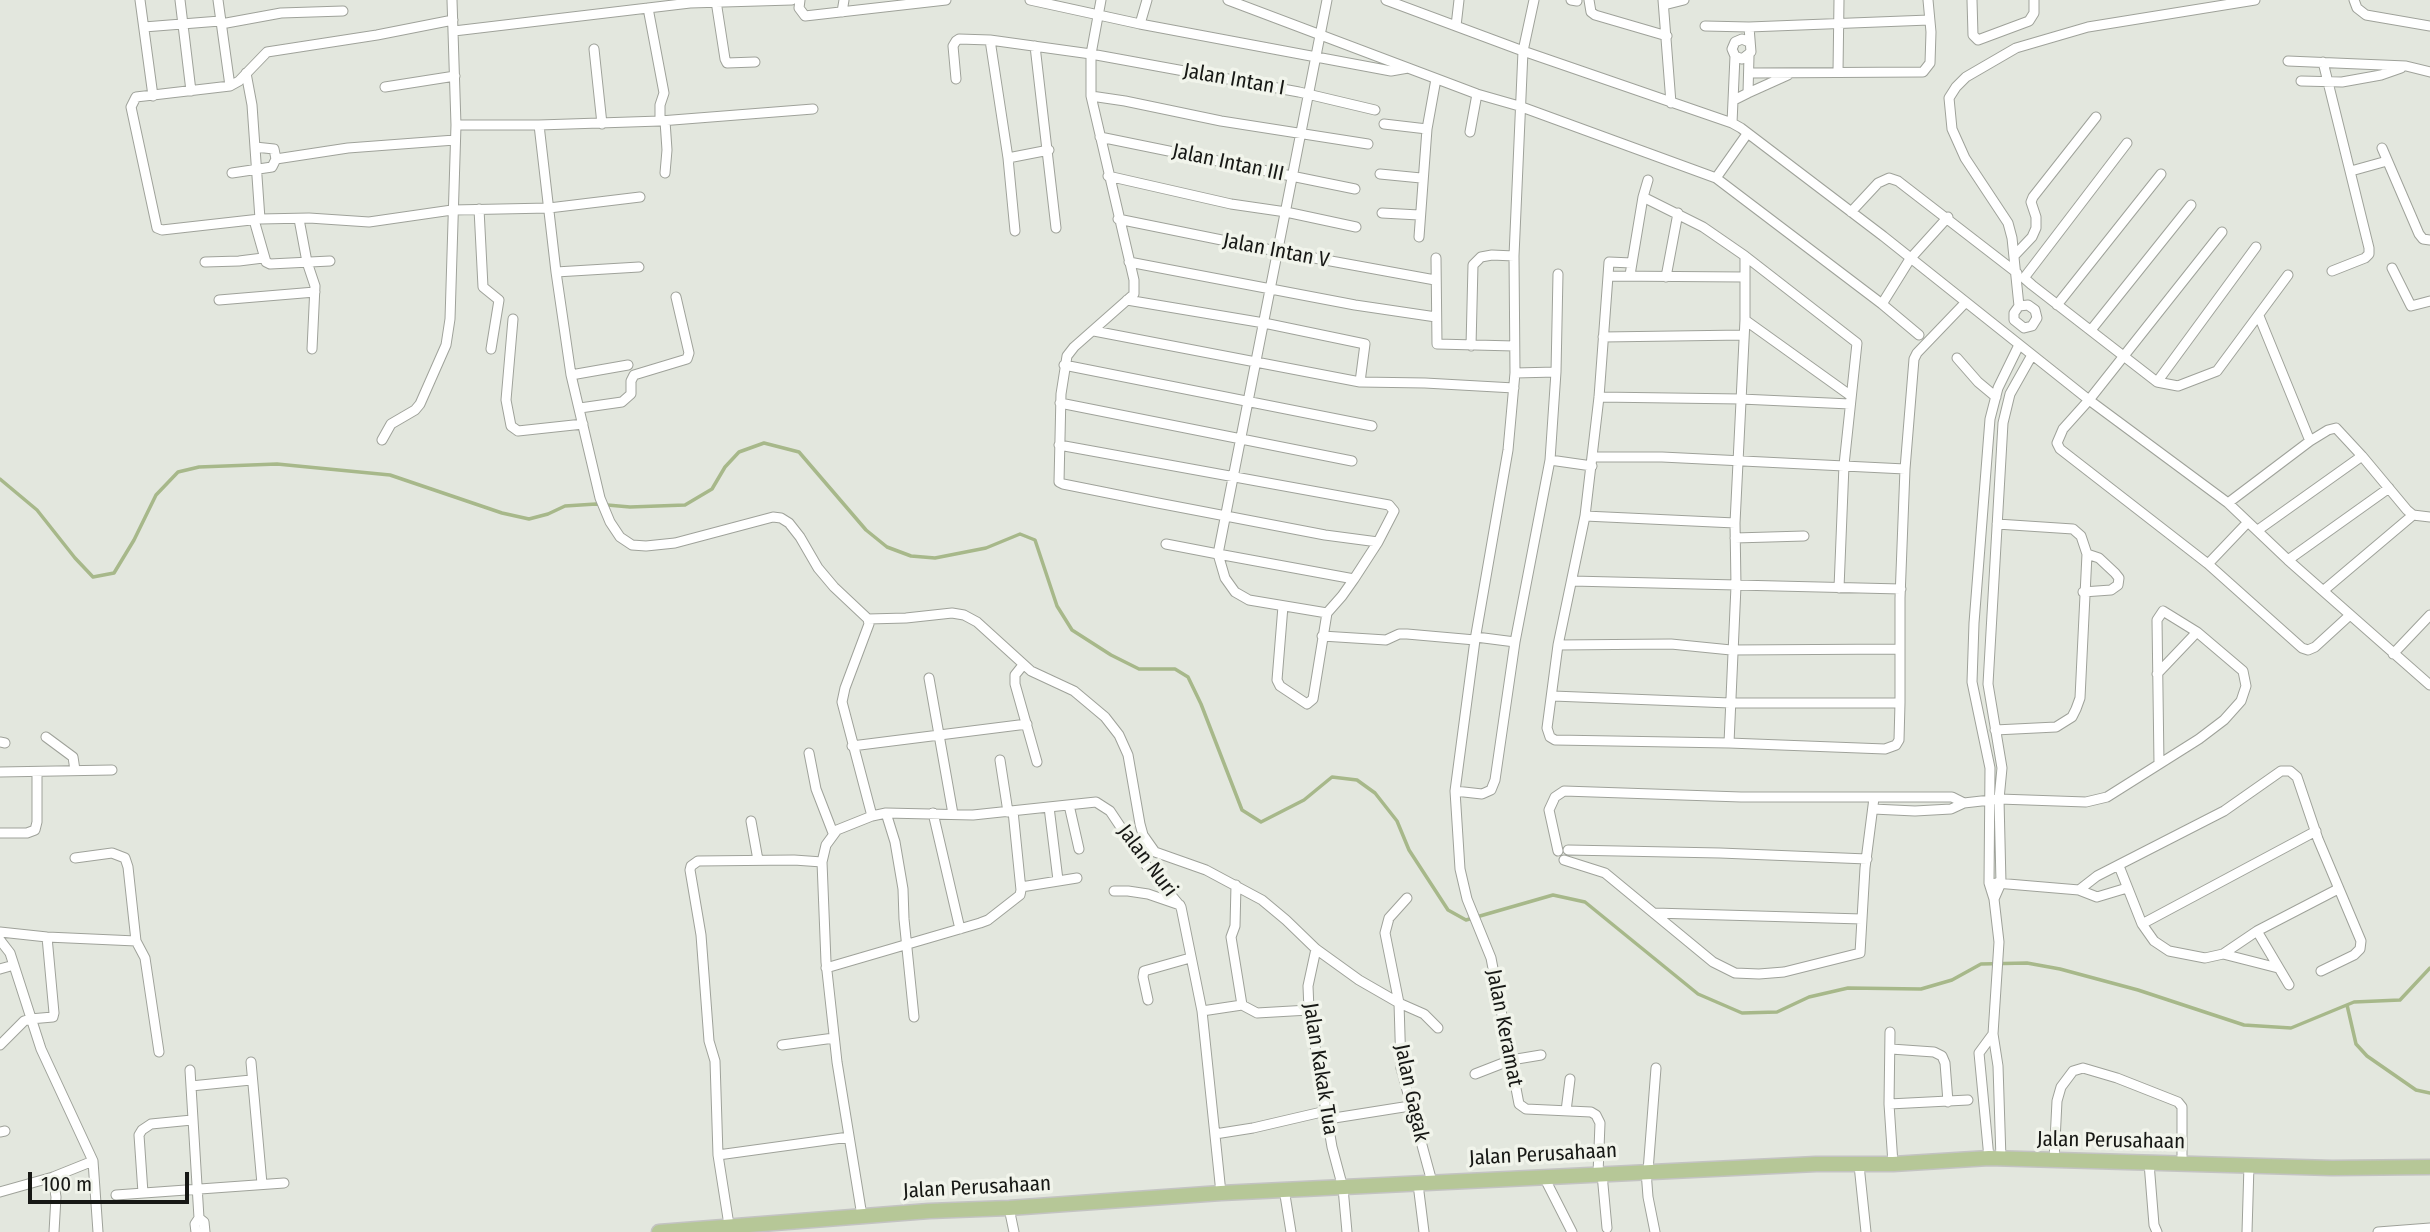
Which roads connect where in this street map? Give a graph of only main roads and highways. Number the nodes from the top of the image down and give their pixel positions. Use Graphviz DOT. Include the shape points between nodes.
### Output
graph roads {
  1 [pos="2430,1170"];
  2 [pos="808,1226"];
  3 [pos="659,1232"];
  1 -- 2 [label="main road, Jalan Perusahaan" via="1995,1159 1816,1164 1220,1192 862,1216"];
  2 -- 3 [label="main road, Jalan Perusahaan"];
}
